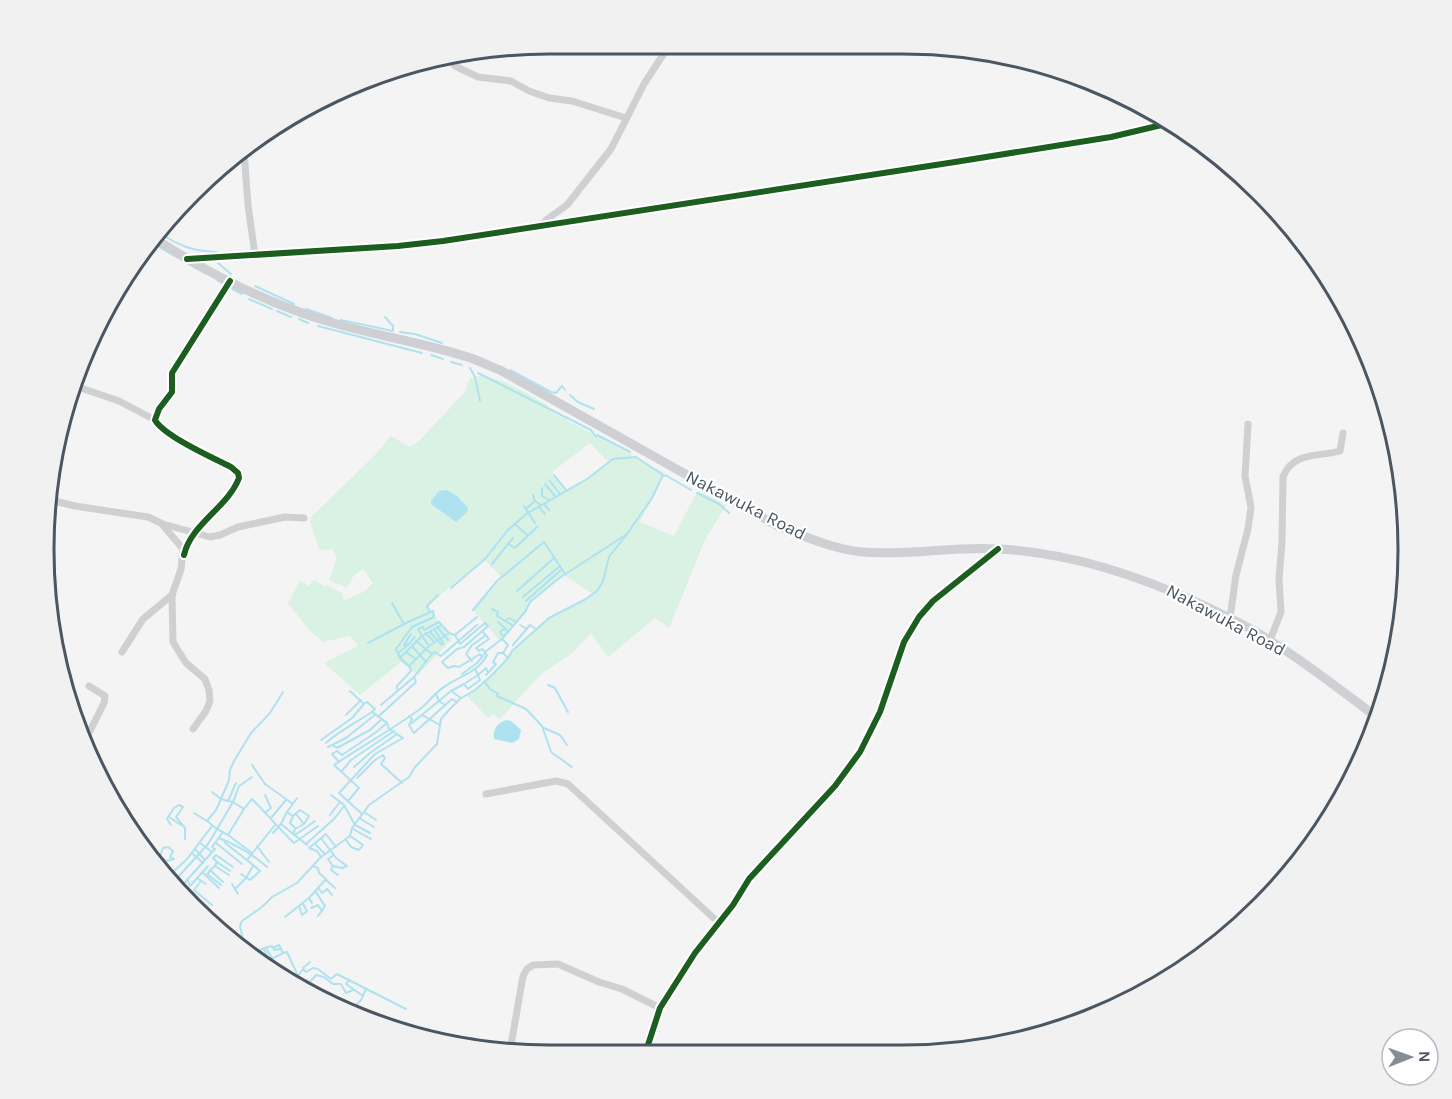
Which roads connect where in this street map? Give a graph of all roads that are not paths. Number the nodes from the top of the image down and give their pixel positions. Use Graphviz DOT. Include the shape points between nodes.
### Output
graph roads {
  1 [pos="664,54"];
  2 [pos="453,64"];
  3 [pos="626,118"];
  4 [pos="1159,126"];
  5 [pos="245,159"];
  6 [pos="540,227"];
  7 [pos="161,242"];
  8 [pos="255,255"];
  9 [pos="187,259"];
  10 [pos="230,280"];
  11 [pos="81,388"];
  12 [pos="155,420"];
  13 [pos="1248,424"];
  14 [pos="1342,433"];
  15 [pos="56,502"];
  16 [pos="304,518"];
  17 [pos="161,523"];
  18 [pos="196,533"];
  19 [pos="998,549"];
  20 [pos="184,555"];
  21 [pos="172,595"];
  22 [pos="1230,618"];
  23 [pos="1270,640"];
  24 [pos="122,652"];
  25 [pos="89,686"];
  26 [pos="1371,713"];
  27 [pos="193,729"];
  28 [pos="89,732"];
  29 [pos="486,794"];
  30 [pos="719,923"];
  31 [pos="660,1008"];
  32 [pos="511,1043"];
  33 [pos="647,1045"];
  1 -- 3 [label="street"];
  2 -- 3 [label="street" via="478,77 511,81 549,98"];
  3 -- 6 [label="street" via="614,143 567,205"];
  4 -- 6 [label="street" via="1111,137"];
  5 -- 8 [label="street"];
  6 -- 8 [label="street" via="398,246"];
  7 -- 9 [label="main road, Nakawuka Road"];
  8 -- 9 [label="street"];
  9 -- 10 [label="main road, Nakawuka Road"];
  10 -- 12 [label="street" via="172,373 172,392"];
  10 -- 19 [label="main road, Nakawuka Road" via="317,318 464,355 500,370 776,525 813,540 863,552"];
  11 -- 12 [label="street" via="119,401"];
  12 -- 18 [label="street" via="173,436 238,473 229,494"];
  13 -- 22 [label="street" via="1245,476 1251,507"];
  14 -- 23 [label="street" via="1341,451 1309,455 1294,462 1283,477 1281,612"];
  15 -- 17 [label="street" via="148,517"];
  16 -- 18 [label="street" via="285,517 238,527 220,536"];
  17 -- 18 [label="street"];
  17 -- 20 [label="street" via="177,540"];
  18 -- 20 [label="street" via="186,545"];
  19 -- 22 [label="main road, Nakawuka Road" via="1072,558 1129,574"];
  19 -- 30 [label="street" via="919,617 904,642 880,712 860,752 835,786 749,879"];
  20 -- 21 [label="street"];
  21 -- 24 [label="street" via="143,619"];
  21 -- 27 [label="street" via="173,642 209,690 206,711"];
  22 -- 23 [label="main road, Nakawuka Road"];
  23 -- 26 [label="main road, Nakawuka Road"];
  25 -- 28 [label="street" via="105,696"];
  29 -- 30 [label="street" via="556,781 568,784"];
  30 -- 31 [label="street"];
  31 -- 32 [label="street" via="558,964 533,966 523,976"];
  31 -- 33 [label="street"];
}
